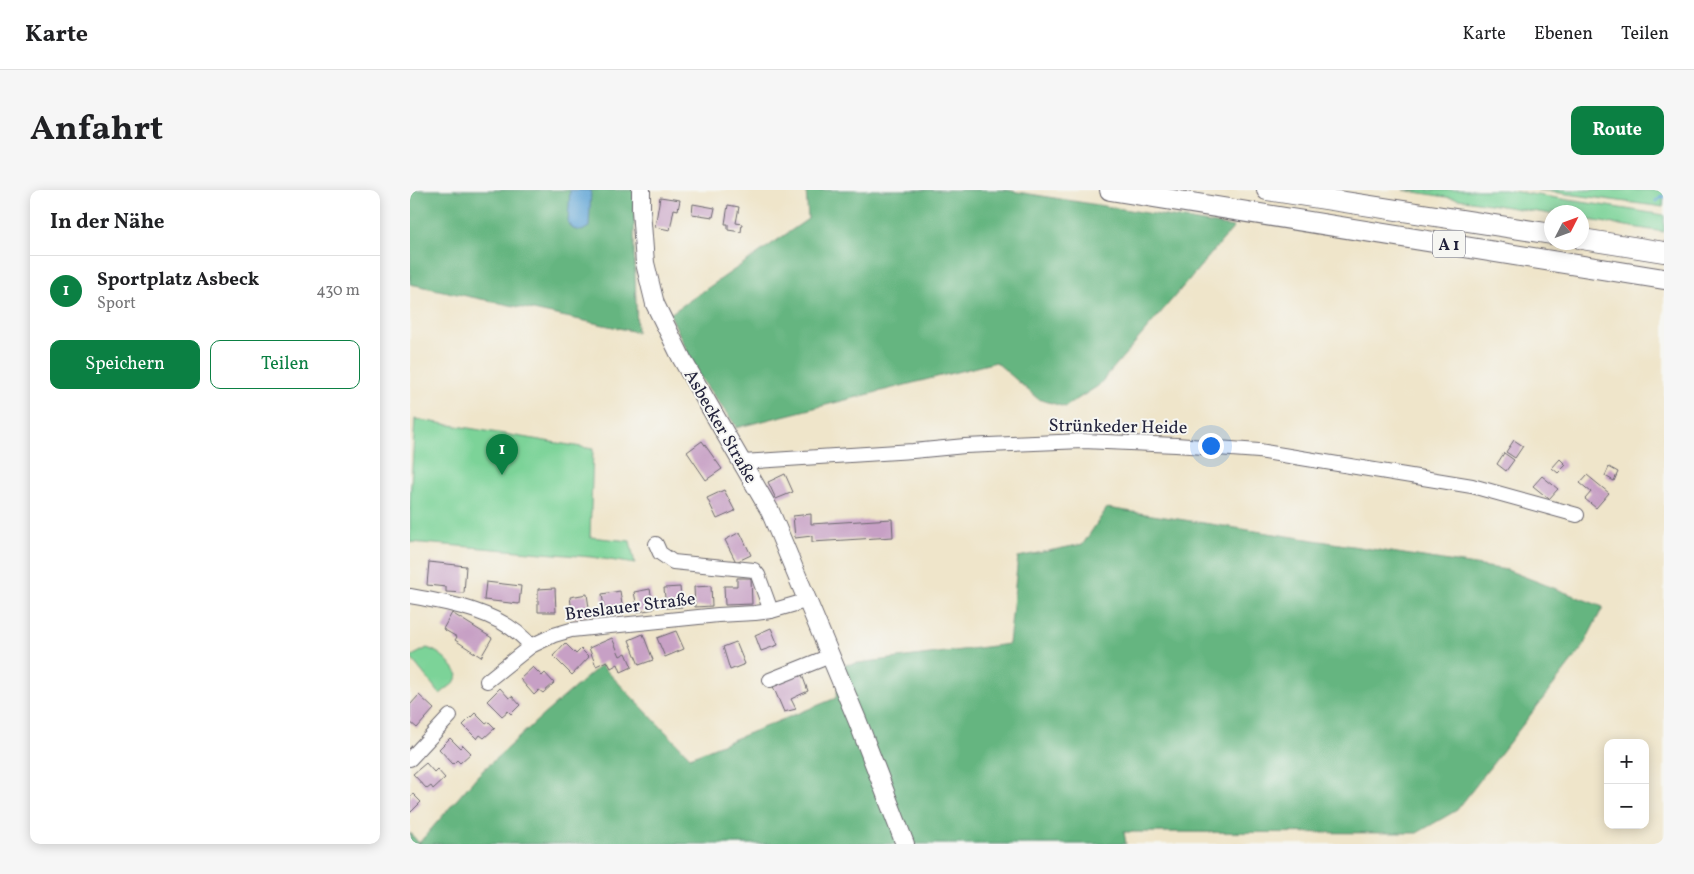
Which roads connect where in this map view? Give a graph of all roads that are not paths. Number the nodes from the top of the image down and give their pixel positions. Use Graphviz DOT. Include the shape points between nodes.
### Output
graph roads {
  1 [pos="641,190"];
  2 [pos="1110,190"];
  3 [pos="1267,190"];
  4 [pos="1544,233"];
  5 [pos="1589,240"];
  6 [pos="1664,252"];
  7 [pos="1664,279"];
  8 [pos="742,462"];
  9 [pos="1577,515"];
  10 [pos="656,544"];
  11 [pos="410,596"];
  12 [pos="809,600"];
  13 [pos="771,611"];
  14 [pos="531,646"];
  15 [pos="830,656"];
  16 [pos="770,680"];
  17 [pos="487,681"];
  18 [pos="450,716"];
  19 [pos="411,754"];
  20 [pos="905,844"];
  1 -- 8 [label="main road, Asbecker Straße" via="645,264 655,304 682,359"];
  2 -- 7 [label="highway, A 1"];
  3 -- 4 [label="highway, A 1"];
  5 -- 6 [label="highway"];
  8 -- 9 [label="street, Strünkeder Heide" via="1083,441 1176,445 1259,451 1472,486"];
  8 -- 12 [label="main road, Asbecker Straße" via="770,511"];
  10 -- 13 [label="street" via="660,553 673,562 754,570"];
  11 -- 14 [label="street" via="462,605 508,626"];
  12 -- 13 [label="street, Breslauer Straße"];
  12 -- 15 [label="main road, Asbecker Straße"];
  13 -- 14 [label="street, Breslauer Straße" via="571,630"];
  14 -- 17 [label="street, Breslauer Straße"];
  15 -- 16 [label="street"];
  15 -- 20 [label="main road, Asbecker Straße"];
  18 -- 19 [label="street"];
}
